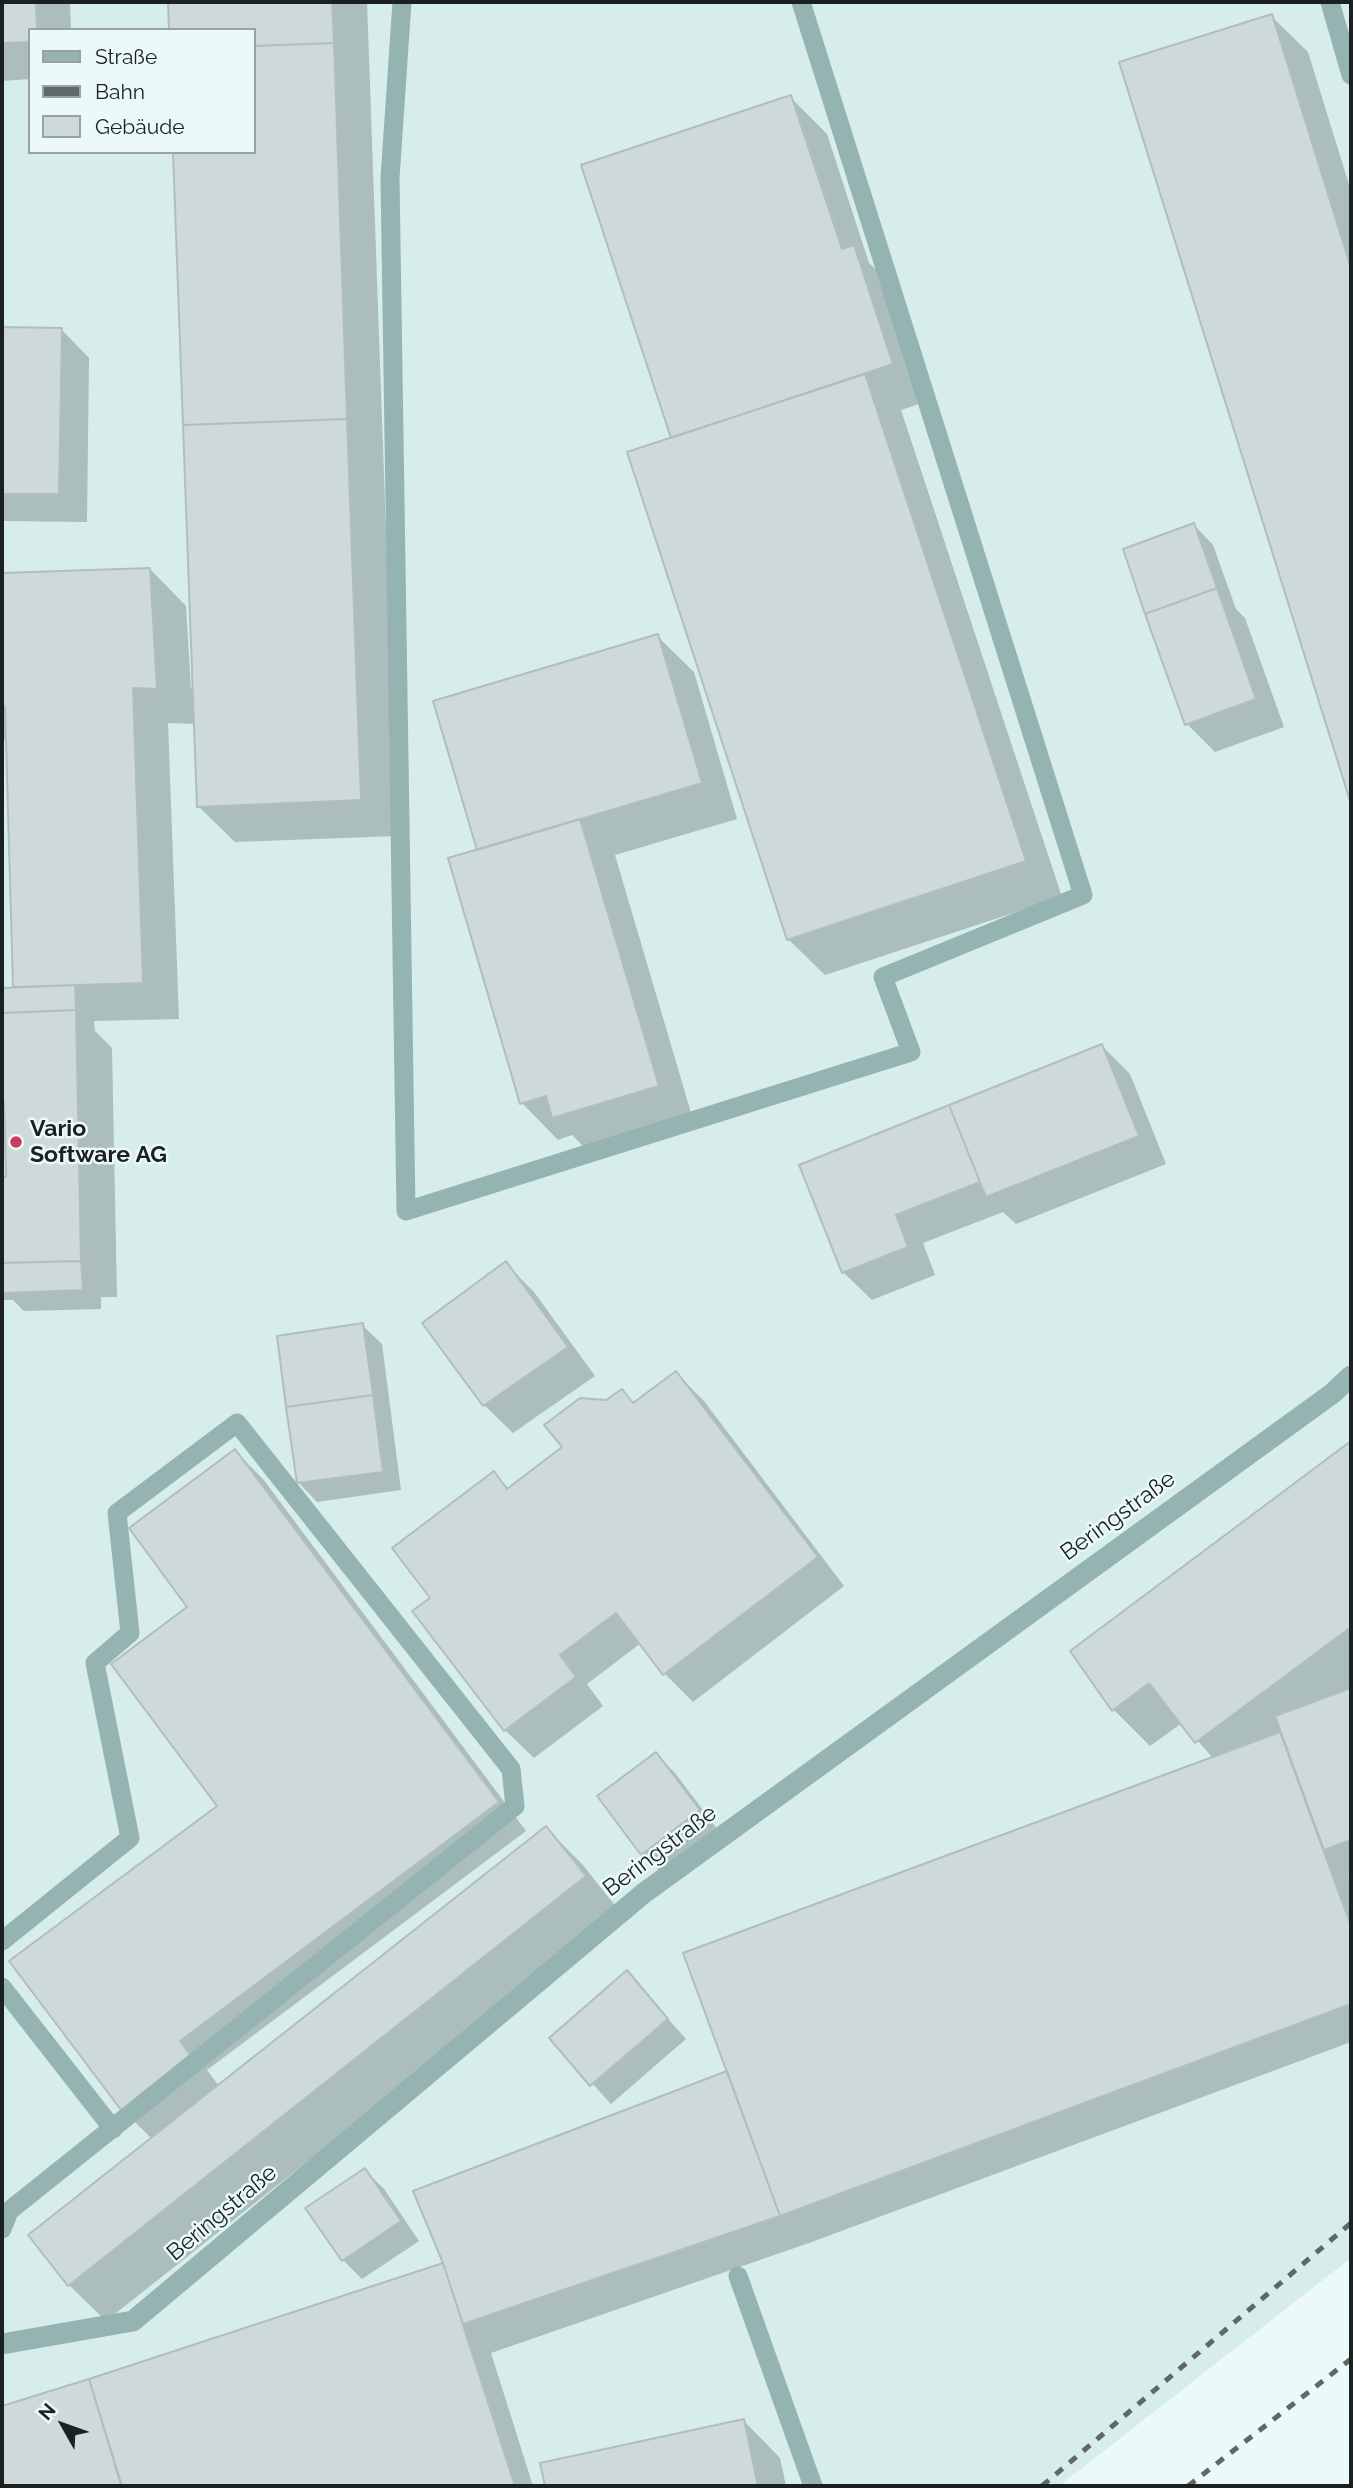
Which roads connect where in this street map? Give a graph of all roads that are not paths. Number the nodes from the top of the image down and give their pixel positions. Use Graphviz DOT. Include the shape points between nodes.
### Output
graph roads {
  1 [pos="402,2"];
  2 [pos="802,2"];
  3 [pos="1330,2"];
  4 [pos="1351,75"];
  5 [pos="1351,1376"];
  6 [pos="2,1941"];
  7 [pos="2,1987"];
  8 [pos="113,2129"];
  9 [pos="2,2229"];
  10 [pos="737,2276"];
  11 [pos="2,2344"];
  12 [pos="813,2486"];
  1 -- 2 [label="lane" via="390,178 406,1211 911,1052 883,977 1083,895"];
  3 -- 4 [label="lane"];
  5 -- 11 [label="street, Beringstraße" via="644,1893 133,2322"];
  6 -- 8 [label="lane" via="130,1838 95,1663 130,1633 117,1513 237,1423 511,1769 515,1806"];
  7 -- 8 [label="lane"];
  8 -- 9 [label="lane" via="9,2211"];
  10 -- 12 [label="lane"];
}
